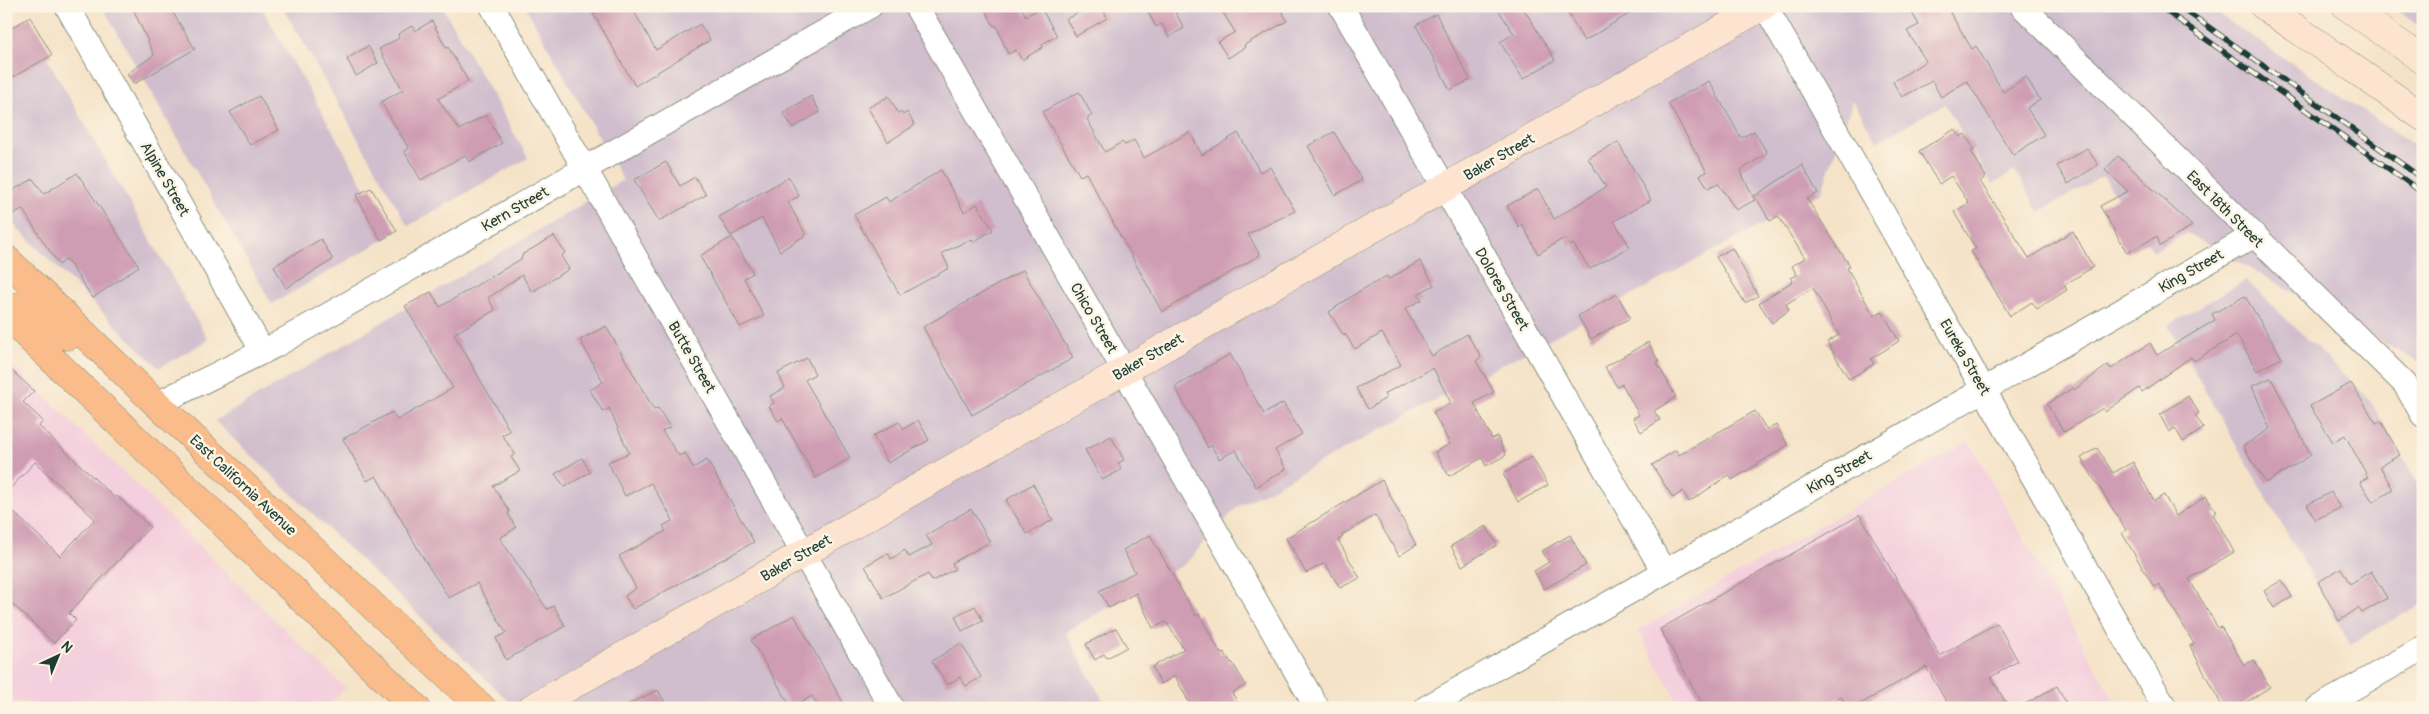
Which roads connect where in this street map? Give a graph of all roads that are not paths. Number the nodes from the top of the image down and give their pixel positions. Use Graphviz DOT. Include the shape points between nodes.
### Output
graph roads {
  1 [pos="67,6"];
  2 [pos="492,6"];
  3 [pos="870,6"];
  4 [pos="916,6"];
  5 [pos="1341,6"];
  6 [pos="1764,6"];
  7 [pos="2022,6"];
  8 [pos="2264,6"];
  9 [pos="2346,6"];
  10 [pos="2423,60"];
  11 [pos="2353,68"];
  12 [pos="2423,96"];
  13 [pos="2423,117"];
  14 [pos="585,169"];
  15 [pos="1444,188"];
  16 [pos="2253,236"];
  17 [pos="6,259"];
  18 [pos="6,309"];
  19 [pos="6,315"];
  20 [pos="263,352"];
  21 [pos="1124,370"];
  22 [pos="130,377"];
  23 [pos="1984,390"];
  24 [pos="157,404"];
  25 [pos="2423,415"];
  26 [pos="804,553"];
  27 [pos="1664,572"];
  28 [pos="2423,648"];
  29 [pos="416,708"];
  30 [pos="482,708"];
  31 [pos="532,708"];
  32 [pos="892,708"];
  33 [pos="1316,708"];
  34 [pos="1426,708"];
  35 [pos="2165,708"];
  36 [pos="2318,708"];
  1 -- 20 [label="street, Alpine Street"];
  2 -- 14 [label="street, Butte Street"];
  3 -- 14 [label="street, Kern Street"];
  4 -- 21 [label="street, Chico Street"];
  5 -- 15 [label="street, Dolores Street"];
  6 -- 15 [label="street, Baker Street"];
  6 -- 23 [label="street, Eureka Street"];
  7 -- 16 [label="street, East 18th Street"];
  8 -- 11 [label="street"];
  9 -- 10 [label="street"];
  11 -- 12 [label="street"];
  11 -- 13 [label="street"];
  14 -- 20 [label="street, Kern Street"];
  14 -- 26 [label="street, Butte Street"];
  15 -- 21 [label="street, Baker Street"];
  15 -- 27 [label="street, Dolores Street"];
  16 -- 23 [label="street, King Street"];
  16 -- 25 [label="street, East 18th Street" via="2405,384"];
  17 -- 22 [label="main road, East California Avenue"];
  18 -- 22 [label="main road" via="20,306 38,315"];
  19 -- 29 [label="main road"];
  20 -- 24 [label="street, Kern Street"];
  21 -- 26 [label="street, Baker Street"];
  21 -- 33 [label="street, Chico Street"];
  22 -- 24 [label="main road, East California Avenue"];
  23 -- 27 [label="street, King Street"];
  23 -- 35 [label="street, Eureka Street"];
  24 -- 30 [label="main road, East California Avenue"];
  26 -- 31 [label="street, Baker Street"];
  26 -- 32 [label="street, Butte Street"];
  27 -- 34 [label="street, King Street"];
  28 -- 36 [label="street"];
}
